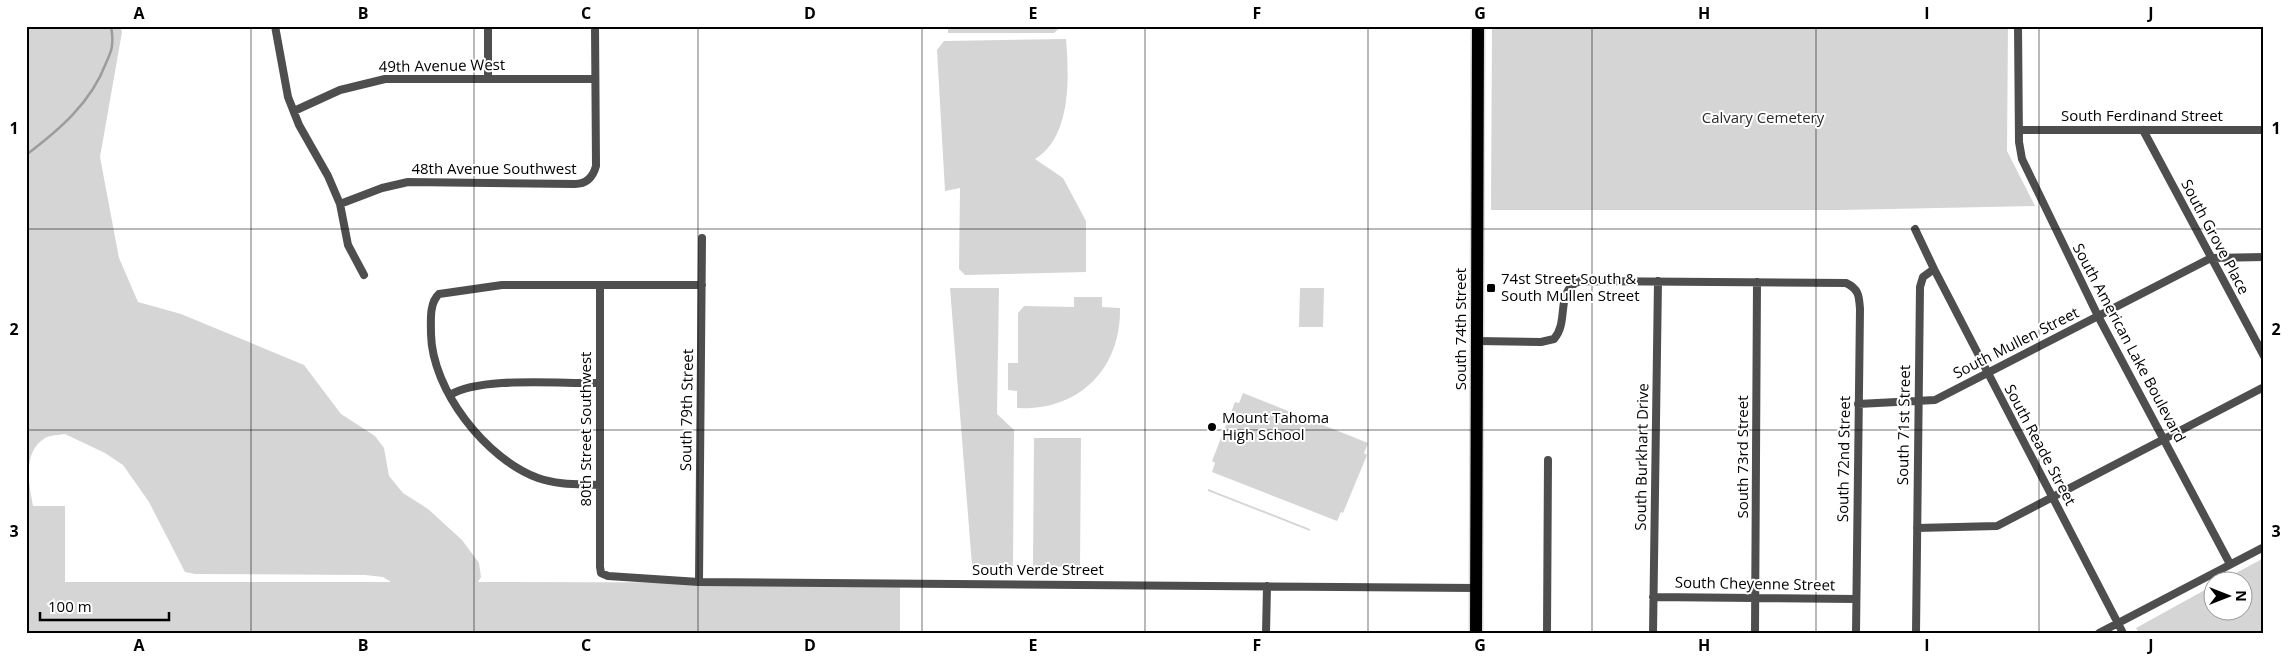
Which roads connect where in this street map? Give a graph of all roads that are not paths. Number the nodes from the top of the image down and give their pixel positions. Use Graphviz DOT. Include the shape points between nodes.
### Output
graph roads {
  1 [pos="275,26"];
  2 [pos="488,26"];
  3 [pos="595,26"];
  4 [pos="1478,26"];
  5 [pos="2018,26"];
  6 [pos="488,78"];
  7 [pos="595,79"];
  8 [pos="294,111"];
  9 [pos="2020,130"];
  10 [pos="2143,130"];
  11 [pos="2264,130"];
  12 [pos="340,204"];
  13 [pos="1915,229"];
  14 [pos="702,238"];
  15 [pos="2264,257"];
  16 [pos="2210,258"];
  17 [pos="1934,269"];
  18 [pos="364,275"];
  19 [pos="1658,282"];
  20 [pos="1757,282"];
  21 [pos="600,285"];
  22 [pos="702,285"];
  23 [pos="2098,316"];
  24 [pos="1477,341"];
  25 [pos="2264,356"];
  26 [pos="1987,374"];
  27 [pos="599,383"];
  28 [pos="2264,387"];
  29 [pos="450,395"];
  30 [pos="1917,402"];
  31 [pos="1858,404"];
  32 [pos="2164,440"];
  33 [pos="1548,460"];
  34 [pos="599,485"];
  35 [pos="2052,497"];
  36 [pos="1916,528"];
  37 [pos="2264,547"];
  38 [pos="2230,564"];
  39 [pos="601,573"];
  40 [pos="699,582"];
  41 [pos="1267,586"];
  42 [pos="1476,588"];
  43 [pos="1653,597"];
  44 [pos="1756,598"];
  45 [pos="1856,599"];
  46 [pos="2118,623"];
  47 [pos="1266,633"];
  48 [pos="1476,633"];
  49 [pos="1547,633"];
  50 [pos="1653,633"];
  51 [pos="1755,633"];
  52 [pos="1856,633"];
  53 [pos="1916,633"];
  54 [pos="2099,633"];
  55 [pos="2123,633"];
  1 -- 8 [label="street" via="282,74"];
  2 -- 6 [label="street"];
  3 -- 7 [label="street"];
  4 -- 24 [label="main road, South 74th Street"];
  5 -- 9 [label="street, South American Lake Boulevard"];
  6 -- 7 [label="street, 49th Avenue West"];
  6 -- 8 [label="street, 49th Avenue West" via="385,79 340,90"];
  7 -- 12 [label="street, 48th Avenue Southwest" via="596,166 590,179 582,184 408,182"];
  8 -- 12 [label="street"];
  9 -- 10 [label="street, South Ferdinand Street"];
  9 -- 23 [label="street, South American Lake Boulevard" via="2022,159"];
  10 -- 11 [label="street, South Ferdinand Street"];
  10 -- 16 [label="street, South Grove Place"];
  12 -- 18 [label="street" via="348,245"];
  13 -- 17 [label="street"];
  14 -- 22 [label="street, South 79th Street"];
  15 -- 16 [label="street, South Mullen Street"];
  16 -- 23 [label="street, South Mullen Street"];
  16 -- 25 [label="street, South Grove Place"];
  17 -- 26 [label="street, South Reade Street"];
  17 -- 30 [label="street, South 71st Street" via="1923,277 1920,287"];
  19 -- 20 [label="street"];
  19 -- 24 [label="street" via="1580,280 1566,290 1561,328 1554,339 1541,342"];
  19 -- 43 [label="street, South Burkhart Drive"];
  20 -- 31 [label="street, South 72nd Street" via="1846,283 1855,288 1860,309"];
  20 -- 44 [label="street, South 73rd Street"];
  21 -- 22 [label="street"];
  21 -- 27 [label="street, 80th Street Southwest"];
  21 -- 29 [label="street" via="485,286 437,296 432,305 432,348 438,371"];
  22 -- 40 [label="street, South 79th Street"];
  23 -- 26 [label="street, South Mullen Street"];
  23 -- 32 [label="street, South American Lake Boulevard"];
  24 -- 42 [label="main road, South 74th Street"];
  26 -- 30 [label="street, South Mullen Street" via="1935,400"];
  26 -- 35 [label="street, South Reade Street"];
  27 -- 29 [label="street" via="493,384"];
  27 -- 34 [label="street, 80th Street Southwest"];
  28 -- 32 [label="street"];
  29 -- 34 [label="street" via="465,422 514,465 556,483"];
  30 -- 31 [label="street, South Mullen Street"];
  30 -- 36 [label="street, South 71st Street"];
  31 -- 45 [label="street, South 72nd Street"];
  32 -- 35 [label="street"];
  32 -- 38 [label="street, South American Lake Boulevard"];
  33 -- 49 [label="street"];
  34 -- 39 [label="street, 80th Street Southwest"];
  35 -- 36 [label="street" via="1997,526"];
  35 -- 46 [label="street, South Reade Street"];
  36 -- 53 [label="street, South 71st Street"];
  37 -- 38 [label="street"];
  38 -- 46 [label="street"];
  39 -- 40 [label="street, South Verde Street"];
  40 -- 41 [label="street, South Verde Street"];
  41 -- 42 [label="street, South Verde Street"];
  41 -- 47 [label="street"];
  42 -- 48 [label="main road, South 74th Street"];
  43 -- 44 [label="street, South Cheyenne Street"];
  43 -- 50 [label="street, South Burkhart Drive"];
  44 -- 45 [label="street, South Cheyenne Street"];
  44 -- 51 [label="street, South 73rd Street"];
  45 -- 52 [label="street, South 72nd Street"];
  46 -- 54 [label="street"];
  46 -- 55 [label="street, South Reade Street"];
}
